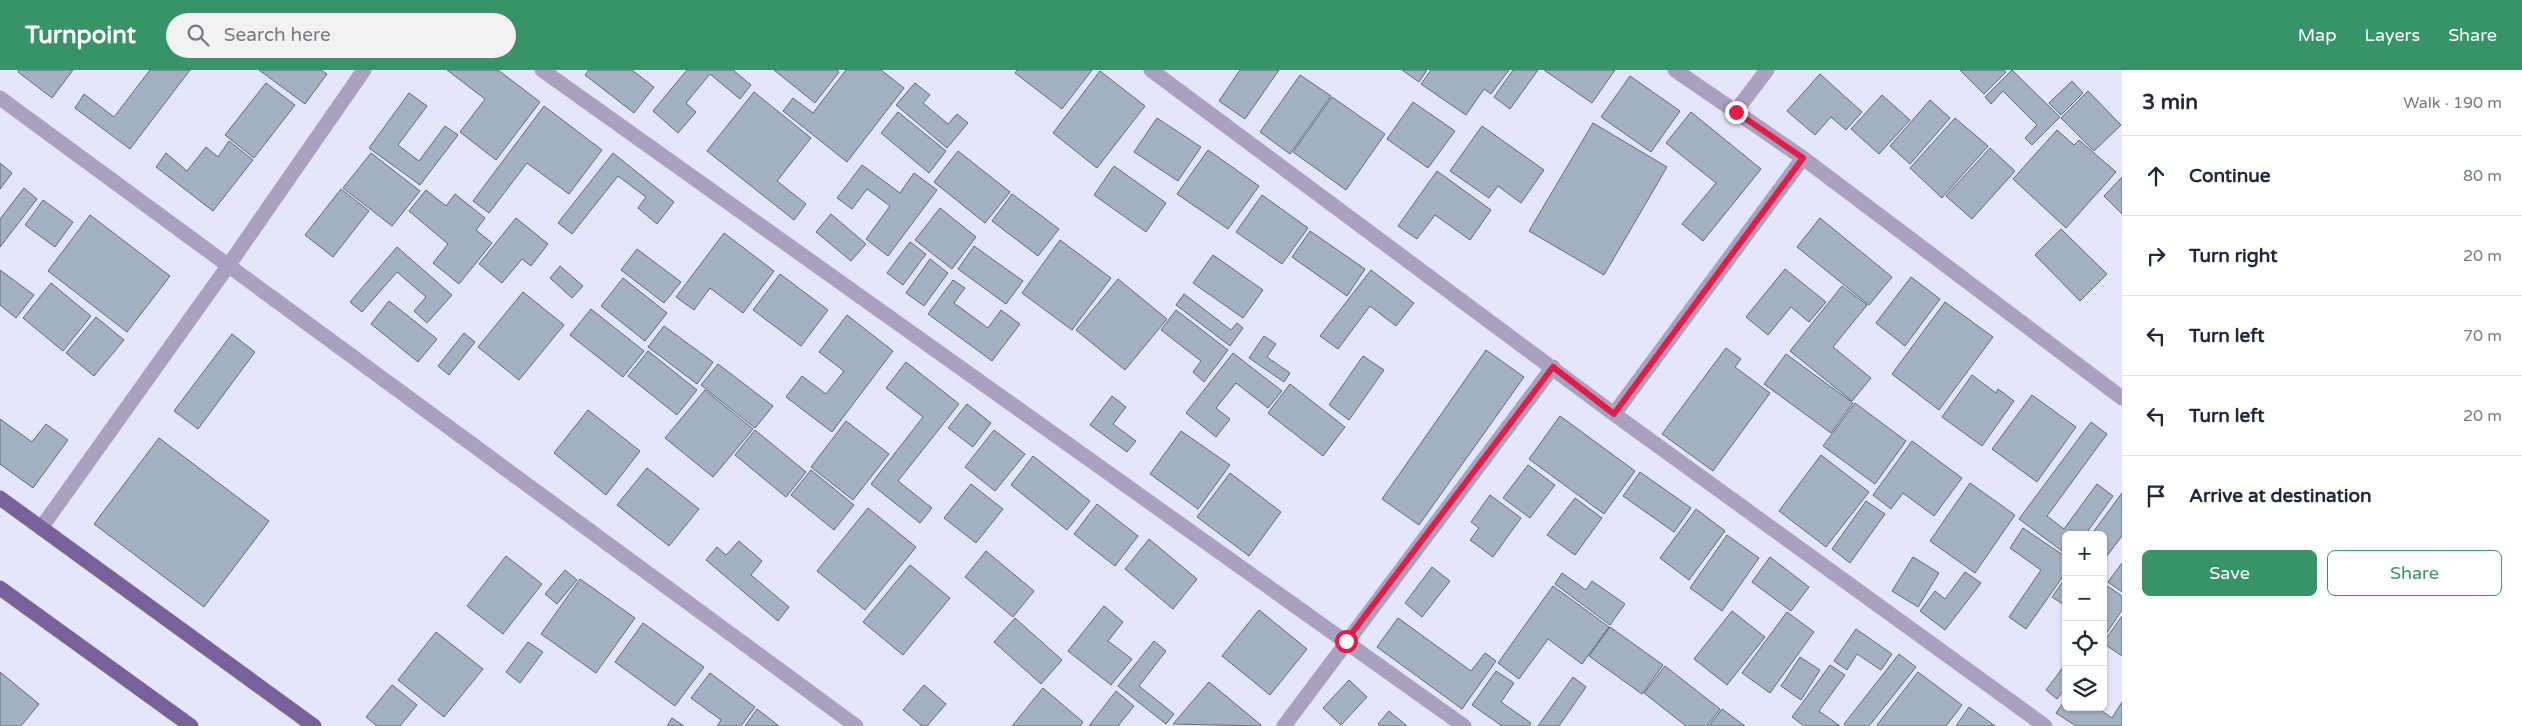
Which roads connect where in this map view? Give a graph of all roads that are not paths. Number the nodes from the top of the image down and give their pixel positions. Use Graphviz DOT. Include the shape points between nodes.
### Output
graph roads {
  1 [pos="364,70"];
  2 [pos="542,70"];
  3 [pos="1151,70"];
  4 [pos="1675,70"];
  5 [pos="1767,70"];
  6 [pos="0,98"];
  7 [pos="1736,112"];
  8 [pos="1803,158"];
  9 [pos="228,266"];
  10 [pos="1553,367"];
  11 [pos="2122,398"];
  12 [pos="1614,414"];
  13 [pos="0,498"];
  14 [pos="41,528"];
  15 [pos="0,588"];
  16 [pos="1346,641"];
  17 [pos="191,726"];
  18 [pos="314,726"];
  19 [pos="856,726"];
  20 [pos="1284,726"];
  21 [pos="1464,726"];
  22 [pos="2045,726"];
  1 -- 9 [label="street"];
  2 -- 16 [label="street"];
  3 -- 10 [label="street"];
  4 -- 7 [label="street"];
  5 -- 7 [label="street"];
  6 -- 9 [label="street"];
  7 -- 8 [label="street"];
  8 -- 11 [label="street"];
  8 -- 12 [label="street"];
  9 -- 14 [label="street"];
  9 -- 19 [label="street"];
  10 -- 12 [label="street"];
  10 -- 16 [label="street"];
  12 -- 22 [label="street"];
  13 -- 14 [label="main road"];
  14 -- 18 [label="main road"];
  15 -- 17 [label="main road"];
  16 -- 20 [label="street"];
  16 -- 21 [label="street"];
}
